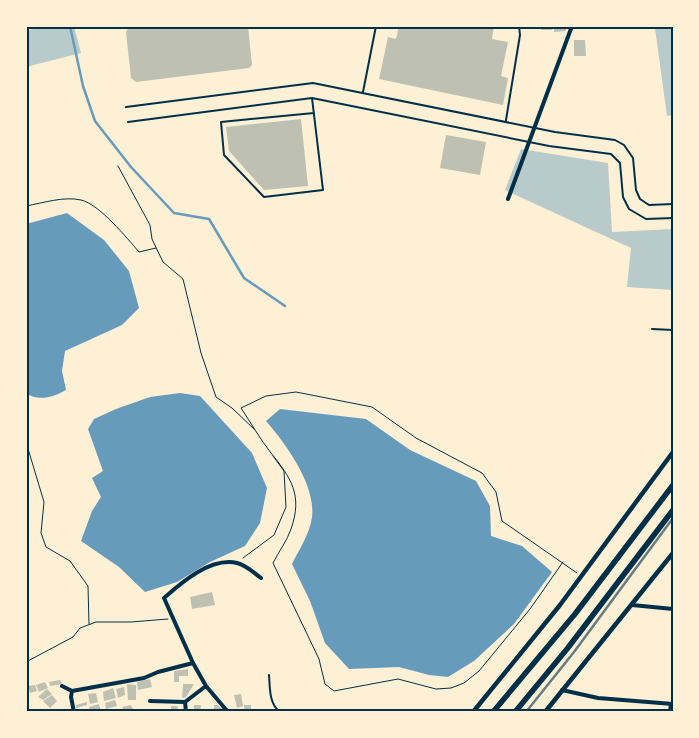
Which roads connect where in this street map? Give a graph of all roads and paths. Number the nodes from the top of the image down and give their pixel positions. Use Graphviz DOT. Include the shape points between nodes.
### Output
graph roads {
  1 [pos="376,26"];
  2 [pos="519,26"];
  3 [pos="572,26"];
  4 [pos="363,92"];
  5 [pos="312,98"];
  6 [pos="126,107"];
  7 [pos="314,113"];
  8 [pos="506,121"];
  9 [pos="128,122"];
  10 [pos="118,166"];
  11 [pos="508,199"];
  12 [pos="673,204"];
  13 [pos="26,206"];
  14 [pos="673,218"];
  15 [pos="156,248"];
  16 [pos="652,329"];
  17 [pos="673,330"];
  18 [pos="26,442"];
  19 [pos="673,452"];
  20 [pos="272,453"];
  21 [pos="673,485"];
  22 [pos="673,510"];
  23 [pos="673,554"];
  24 [pos="563,562"];
  25 [pos="236,563"];
  26 [pos="581,576"];
  27 [pos="260,578"];
  28 [pos="632,604"];
  29 [pos="673,609"];
  30 [pos="173,618"];
  31 [pos="89,624"];
  32 [pos="26,662"];
  33 [pos="193,663"];
  34 [pos="269,675"];
  35 [pos="62,686"];
  36 [pos="206,686"];
  37 [pos="562,690"];
  38 [pos="72,691"];
  39 [pos="150,701"];
  40 [pos="185,702"];
  41 [pos="672,704"];
  42 [pos="74,712"];
  43 [pos="186,712"];
  44 [pos="228,712"];
  45 [pos="280,712"];
  46 [pos="473,712"];
  47 [pos="493,712"];
  48 [pos="515,712"];
  49 [pos="545,712"];
  50 [pos="670,712"];
  1 -- 4 [label="lane"];
  2 -- 8 [label="lane"];
  3 -- 11 [label="street"];
  4 -- 6 [label="lane" via="313,82"];
  4 -- 8 [label="lane"];
  5 -- 7 [label="lane"];
  5 -- 9 [label="lane"];
  5 -- 14 [label="lane" via="549,146 612,155 620,163 623,197 629,209 646,219"];
  7 -- 7 [label="lane" via="323,190 264,196 224,155 221,122"];
  8 -- 12 [label="lane" via="620,142 633,158 640,199 649,205"];
  10 -- 15 [label="path" via="150,225"];
  13 -- 15 [label="path" via="58,200 82,200 112,221 138,252"];
  15 -- 20 [label="path" via="163,262 183,279 201,353 216,397 242,417"];
  16 -- 17 [label="lane"];
  18 -- 31 [label="path" via="44,502 41,533 46,547 70,561 88,586"];
  19 -- 26 [label="street"];
  20 -- 24 [label="path" via="241,408 258,399 296,392 372,407 416,438 482,473 496,492 502,521"];
  20 -- 24 [label="path" via="290,476 296,504 291,528 273,563 319,659 325,684 334,691 398,679 436,689 464,683 496,651"];
  20 -- 25 [label="path" via="284,471 286,507 274,535"];
  21 -- 47 [label="highway" via="574,614"];
  22 -- 48 [label="highway" via="567,650"];
  23 -- 28 [label="street"];
  24 -- 26 [label="path"];
  25 -- 27 [label="street"];
  25 -- 30 [label="street" via="222,562 212,566 164,598"];
  26 -- 46 [label="street"];
  28 -- 29 [label="street"];
  28 -- 37 [label="street"];
  30 -- 31 [label="path"];
  30 -- 33 [label="street"];
  31 -- 32 [label="path"];
  33 -- 36 [label="street"];
  33 -- 38 [label="street" via="144,678"];
  34 -- 45 [label="lane" via="272,700"];
  35 -- 38 [label="street"];
  36 -- 40 [label="street"];
  36 -- 44 [label="street"];
  37 -- 41 [label="street" via="598,698"];
  37 -- 49 [label="street"];
  38 -- 42 [label="street"];
  39 -- 40 [label="street"];
  40 -- 43 [label="street"];
  41 -- 50 [label="street"];
}
